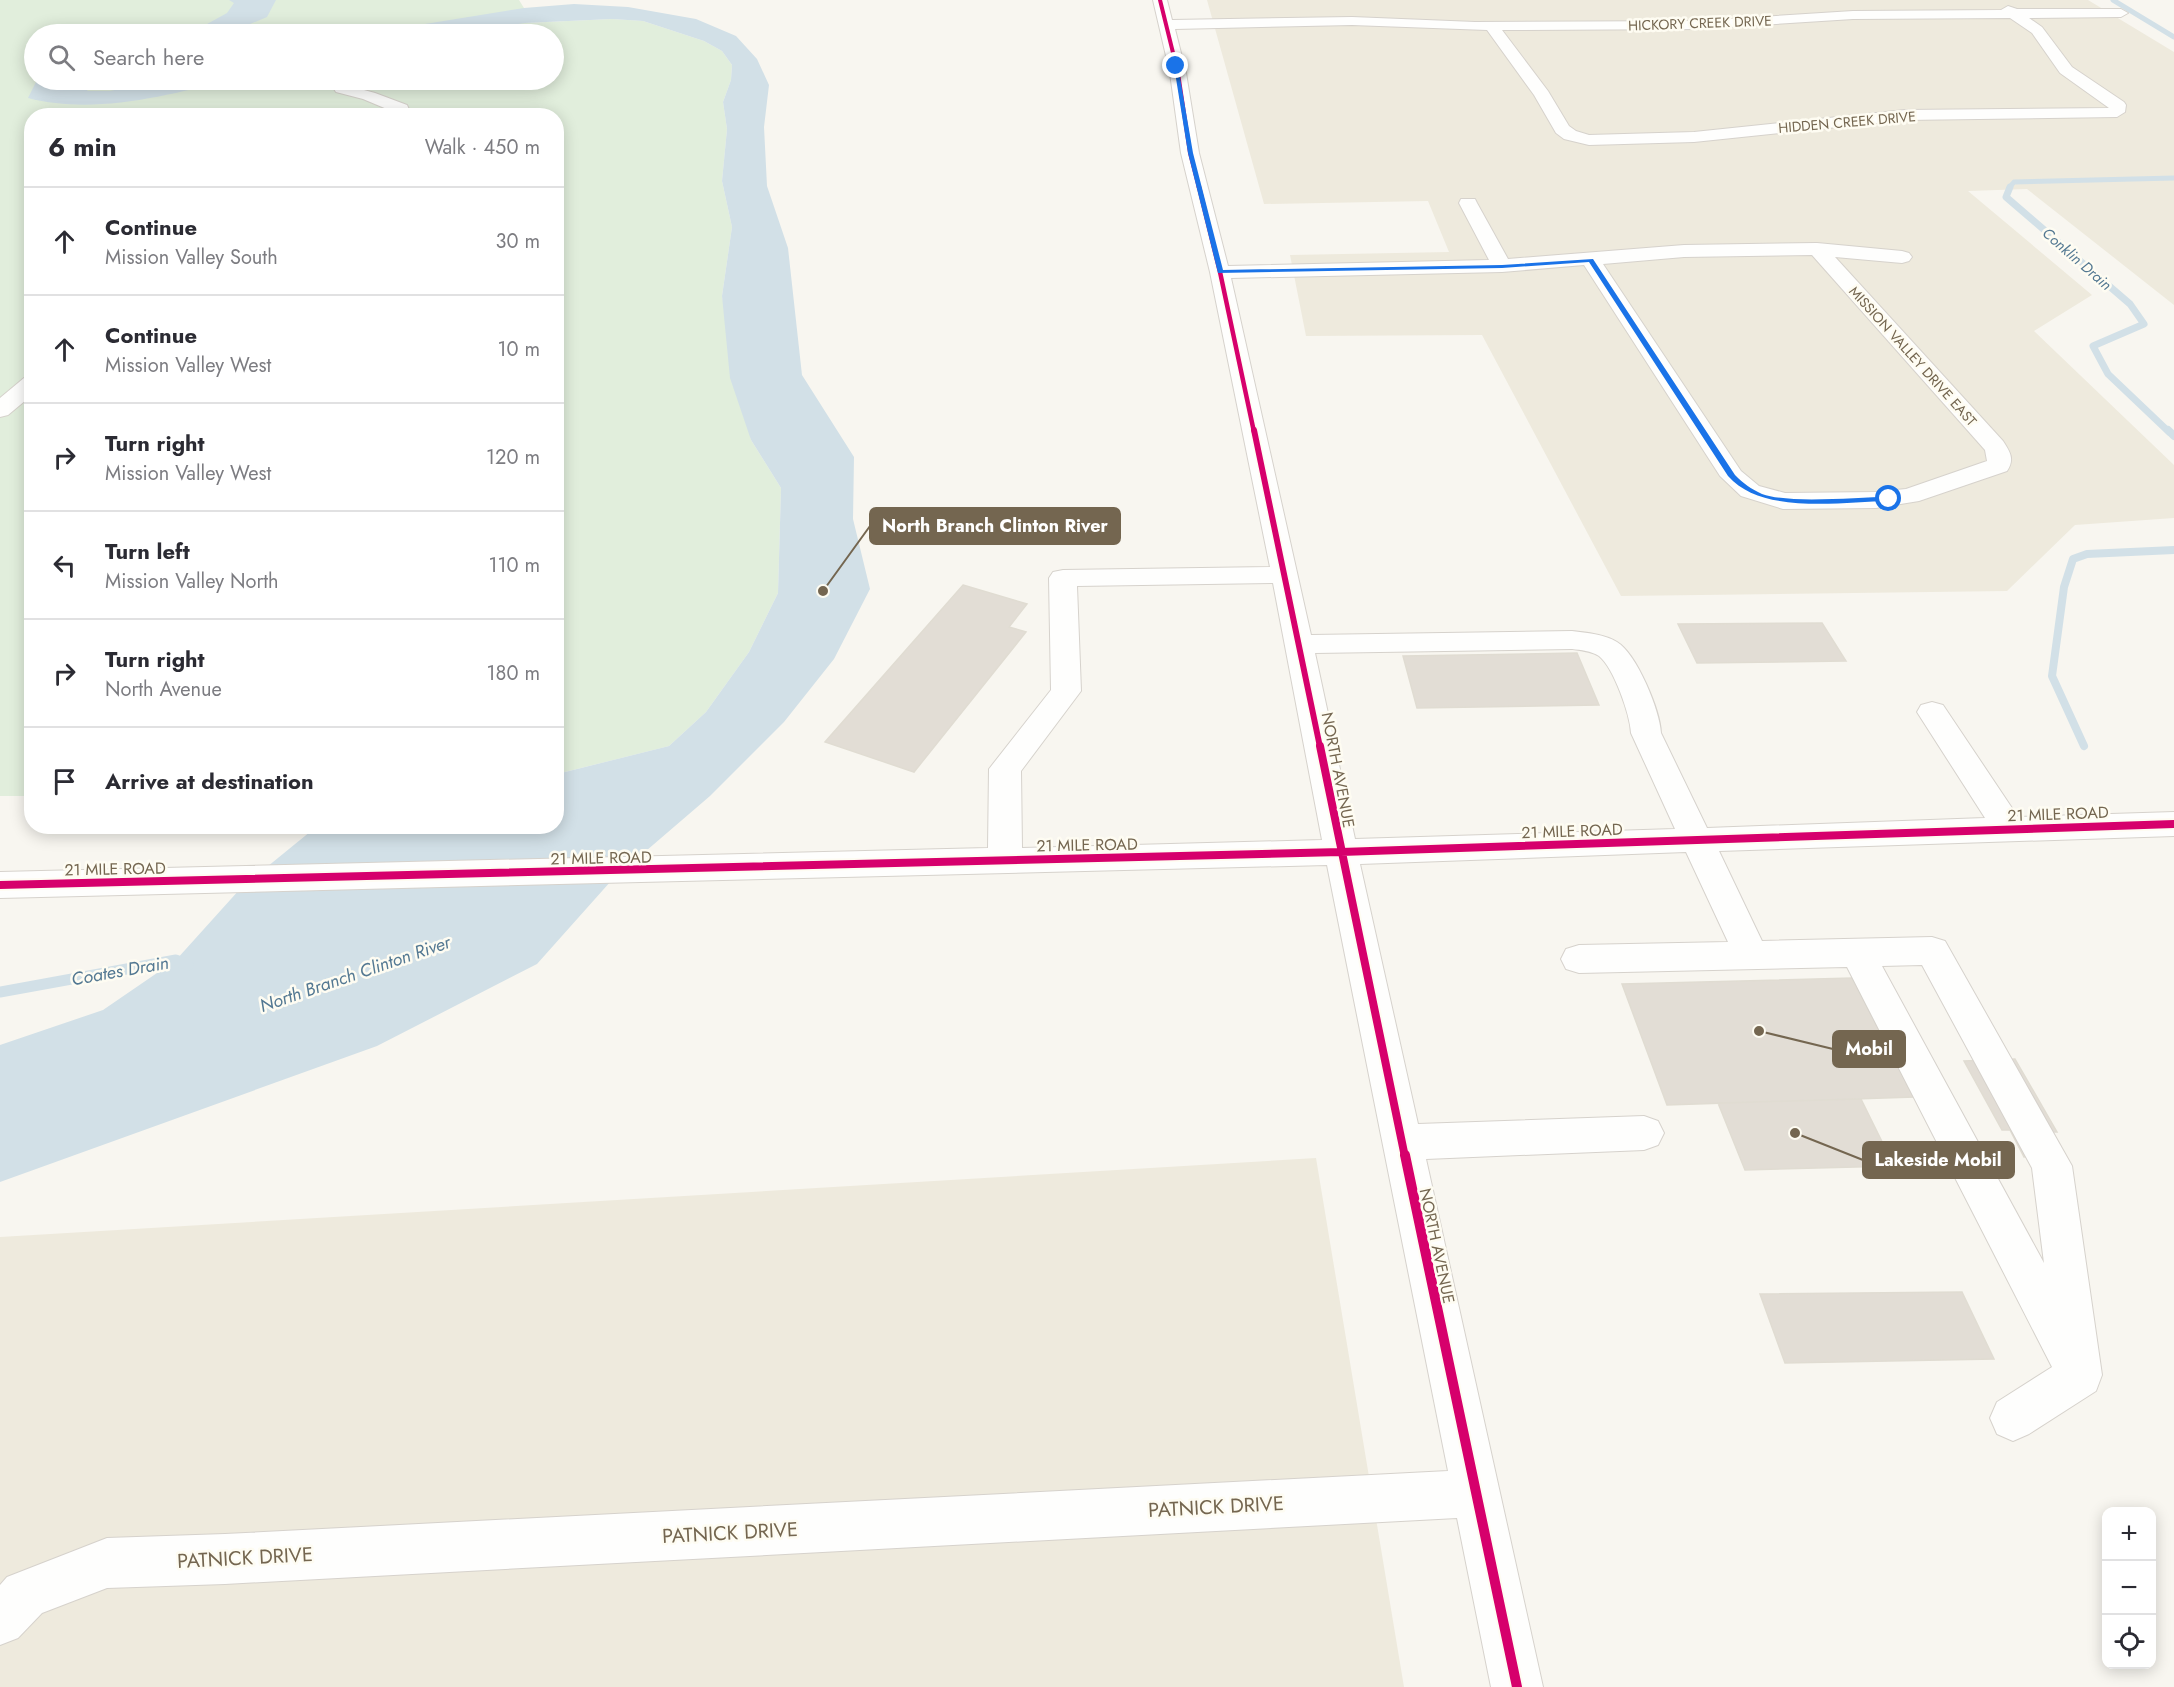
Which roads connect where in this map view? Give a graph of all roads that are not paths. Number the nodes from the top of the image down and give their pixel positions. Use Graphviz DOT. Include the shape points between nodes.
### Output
graph roads {
  1 [pos="1993,0"];
  2 [pos="2121,13"];
  3 [pos="1164,14"];
  4 [pos="2013,14"];
  5 [pos="1492,27"];
  6 [pos="349,90"];
  7 [pos="399,108"];
  8 [pos="1468,203"];
  9 [pos="1817,249"];
  10 [pos="1902,258"];
  11 [pos="1591,260"];
  12 [pos="1502,267"];
  13 [pos="1220,272"];
  14 [pos="24,390"];
  15 [pos="0,410"];
  16 [pos="1285,575"];
  17 [pos="1299,644"];
  18 [pos="1932,712"];
  19 [pos="2174,824"];
  20 [pos="2010,829"];
  21 [pos="1697,841"];
  22 [pos="1341,852"];
  23 [pos="1005,861"];
  24 [pos="0,885"];
  25 [pos="1858,954"];
  26 [pos="1752,956"];
  27 [pos="1579,959"];
  28 [pos="1644,1133"];
  29 [pos="1401,1142"];
  30 [pos="2080,1375"];
  31 [pos="2013,1418"];
  32 [pos="1476,1493"];
  33 [pos="0,1620"];
  34 [pos="1517,1687"];
  1 -- 4 [label="street"];
  2 -- 4 [label="street, HICKORY CREEK DRIVE"];
  3 -- 5 [label="street, HICKORY CREEK DRIVE" via="1279,23 1349,16"];
  3 -- 13 [label="street, NORTH AVENUE" via="1190,153"];
  4 -- 5 [label="street, HICKORY CREEK DRIVE" via="1853,15 1699,25"];
  4 -- 5 [label="street, HIDDEN CREEK DRIVE" via="2037,30 2066,70 2118,105 2119,110 1905,116 1677,138 1581,139 1562,129 1542,94"];
  6 -- 7 [label="street"];
  8 -- 12 [label="street"];
  9 -- 10 [label="street"];
  9 -- 11 [label="street" via="1664,251"];
  9 -- 11 [label="street, MISSION VALLEY DRIVE EAST" via="1994,446 2001,460 1998,466 1901,498 1783,501 1750,491 1732,476"];
  11 -- 12 [label="street"];
  12 -- 13 [label="street"];
  13 -- 16 [label="street, NORTH AVENUE"];
  14 -- 15 [label="street"];
  16 -- 17 [label="street, NORTH AVENUE"];
  16 -- 23 [label="street" via="1063,578 1066,691 1005,769"];
  17 -- 21 [label="street" via="1572,640 1608,649 1619,660 1645,718 1646,733"];
  17 -- 22 [label="street, NORTH AVENUE"];
  18 -- 20 [label="street"];
  19 -- 20 [label="street, 21 MILE ROAD"];
  20 -- 21 [label="street, 21 MILE ROAD"];
  21 -- 22 [label="street, 21 MILE ROAD"];
  21 -- 26 [label="street"];
  22 -- 23 [label="street, 21 MILE ROAD"];
  22 -- 29 [label="street, NORTH AVENUE"];
  23 -- 24 [label="street, 21 MILE ROAD"];
  25 -- 26 [label="street"];
  25 -- 30 [label="street"];
  25 -- 30 [label="street" via="1932,951 2052,1166"];
  26 -- 27 [label="street"];
  28 -- 29 [label="street"];
  29 -- 32 [label="street, NORTH AVENUE"];
  30 -- 31 [label="street"];
  32 -- 33 [label="street, PATNICK DRIVE" via="225,1560 107,1563 25,1595"];
  32 -- 34 [label="street, NORTH AVENUE"];
}
